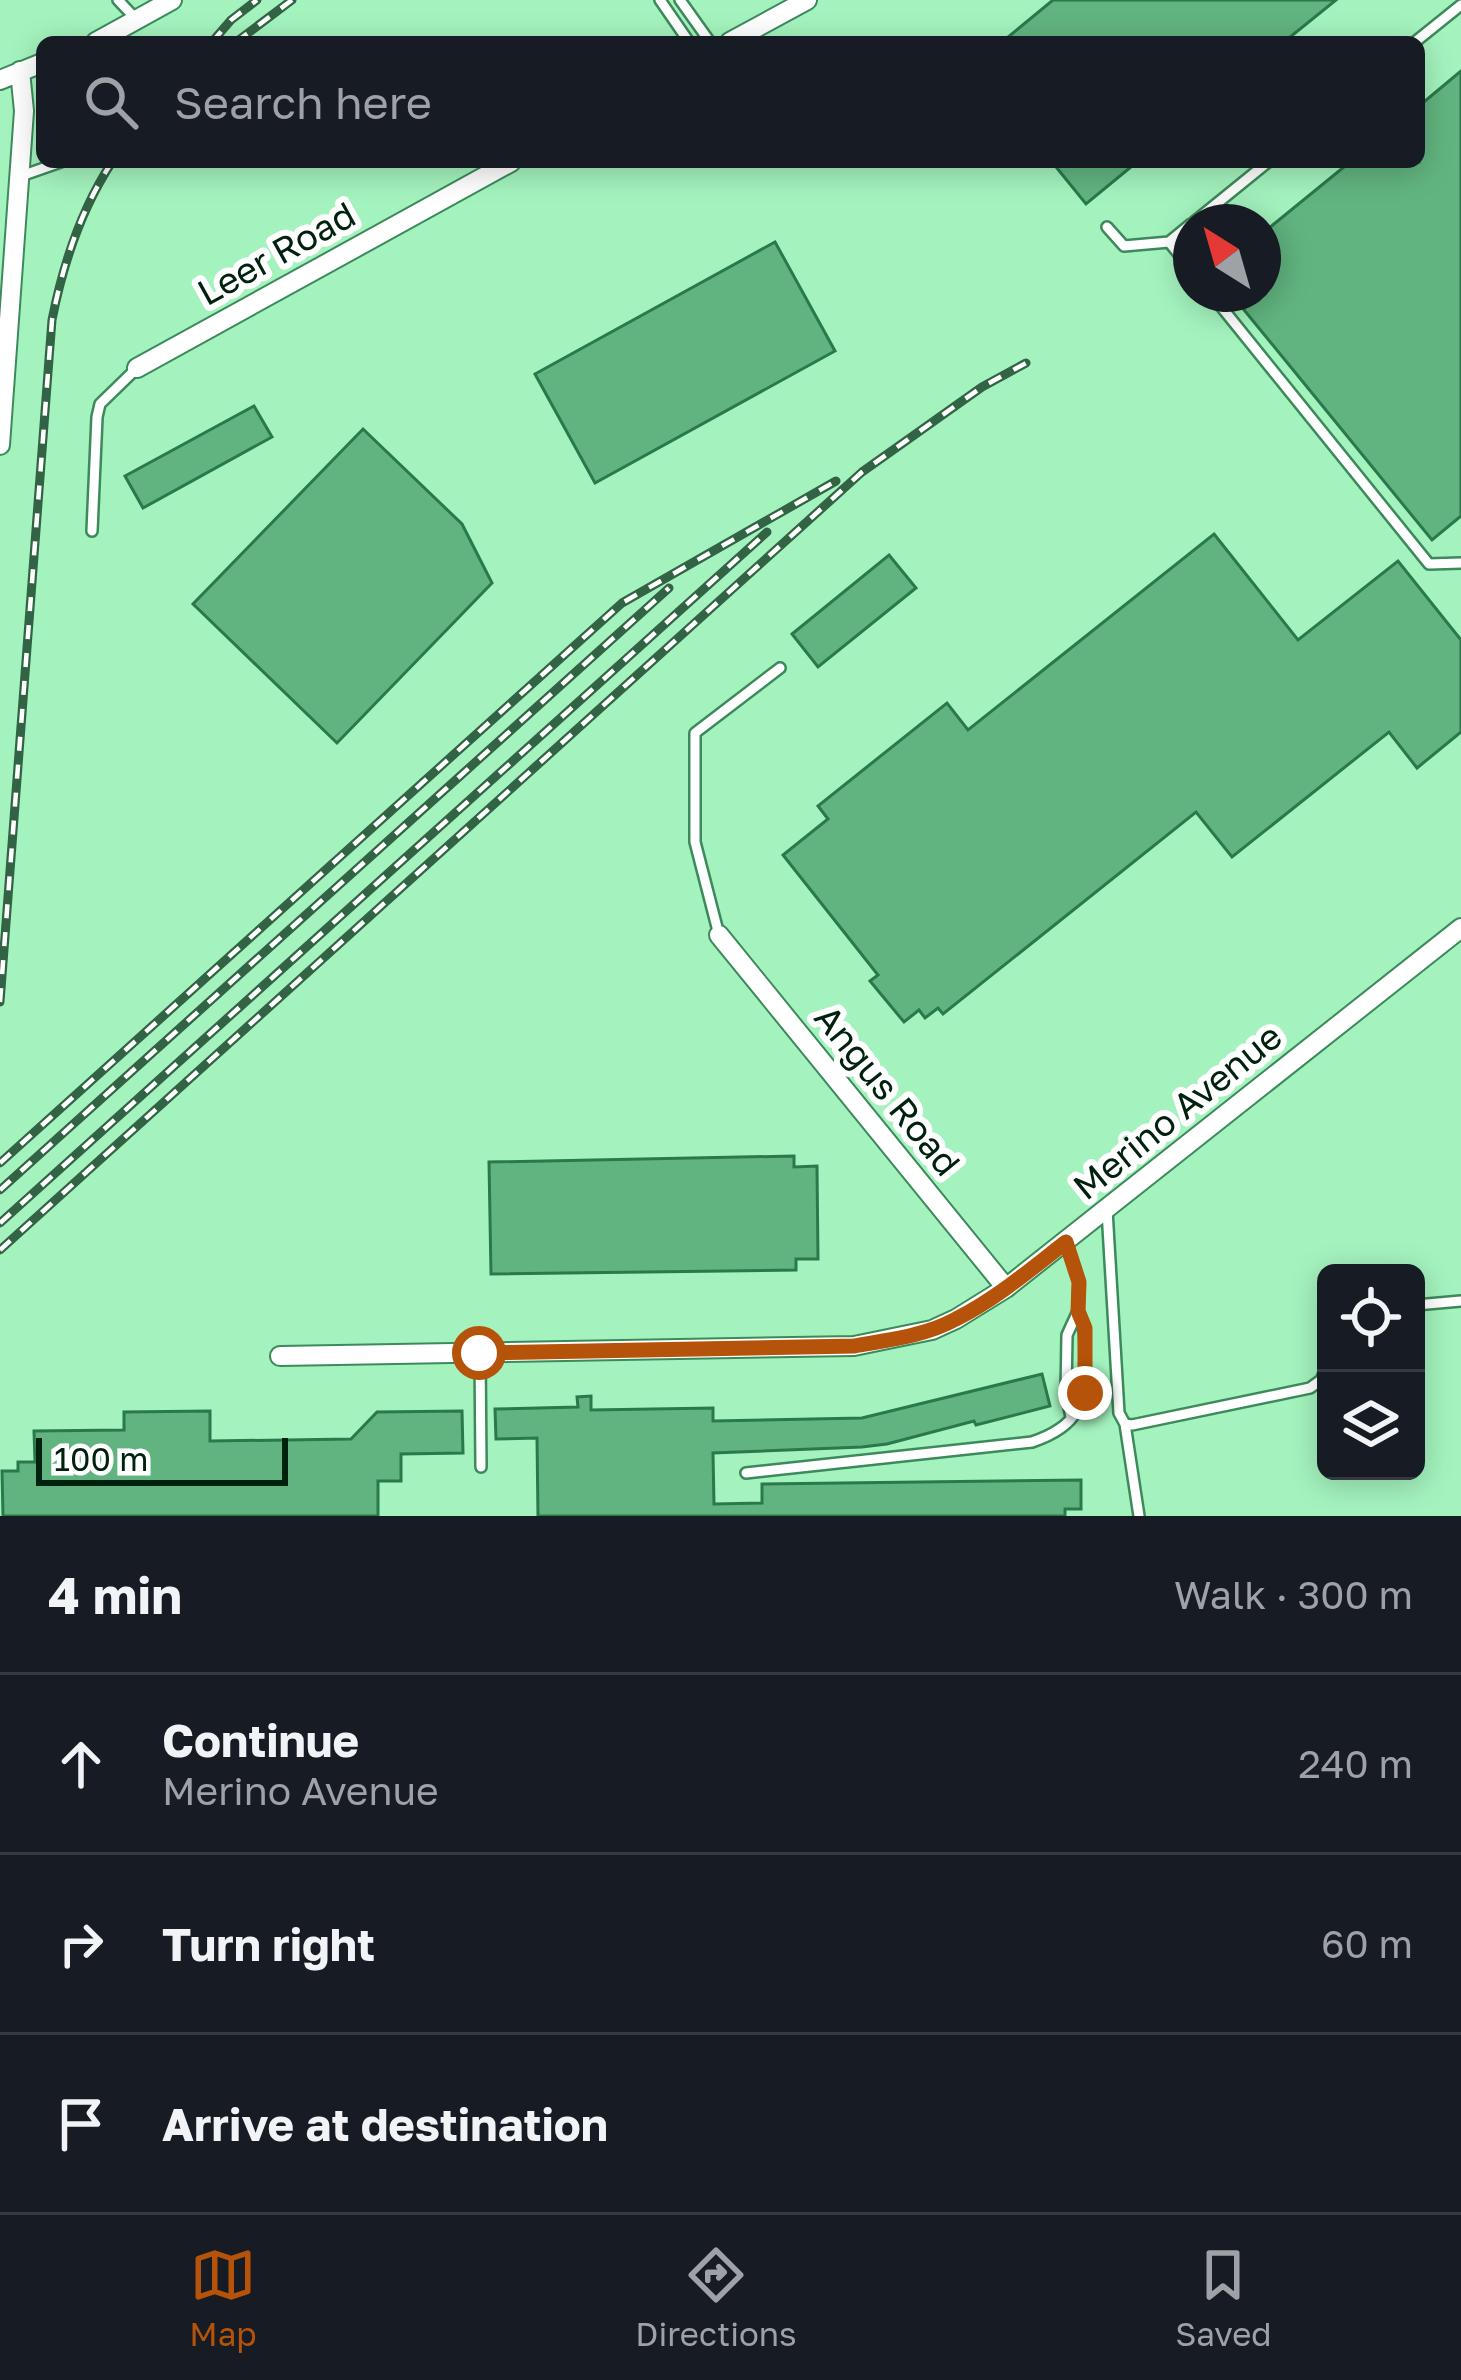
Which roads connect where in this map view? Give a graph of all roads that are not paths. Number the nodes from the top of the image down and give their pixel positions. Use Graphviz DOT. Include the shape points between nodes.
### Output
graph roads {
  1 [pos="118,0"];
  2 [pos="172,0"];
  3 [pos="660,0"];
  4 [pos="680,0"];
  5 [pos="807,0"];
  6 [pos="1456,4"];
  7 [pos="138,21"];
  8 [pos="108,36"];
  9 [pos="685,36"];
  10 [pos="706,36"];
  11 [pos="741,36"];
  12 [pos="1421,36"];
  13 [pos="36,65"];
  14 [pos="20,71"];
  15 [pos="0,80"];
  16 [pos="43,168"];
  17 [pos="500,168"];
  18 [pos="1261,168"];
  19 [pos="20,176"];
  20 [pos="1216,204"];
  21 [pos="1107,227"];
  22 [pos="1173,239"];
  23 [pos="1169,242"];
  24 [pos="1173,247"];
  25 [pos="1226,312"];
  26 [pos="137,368"];
  27 [pos="0,445"];
  28 [pos="92,531"];
  29 [pos="1461,563"];
  30 [pos="780,668"];
  31 [pos="1461,928"];
  32 [pos="719,935"];
  33 [pos="1107,1210"];
  34 [pos="1066,1242"];
  35 [pos="1006,1288"];
  36 [pos="1461,1301"];
  37 [pos="1425,1305"];
  38 [pos="1078,1311"];
  39 [pos="479,1353"];
  40 [pos="280,1356"];
  41 [pos="1325,1372"];
  42 [pos="1072,1418"];
  43 [pos="1125,1424"];
  44 [pos="481,1467"];
  45 [pos="746,1473"];
  46 [pos="1139,1516"];
  1 -- 7 [label="lane"];
  2 -- 7 [label="street"];
  3 -- 9 [label="lane"];
  4 -- 10 [label="lane"];
  5 -- 11 [label="street"];
  6 -- 12 [label="lane"];
  7 -- 8 [label="street"];
  13 -- 14 [label="street"];
  14 -- 15 [label="street"];
  14 -- 19 [label="street"];
  16 -- 19 [label="lane"];
  17 -- 26 [label="street, Leer Road"];
  18 -- 20 [label="lane"];
  19 -- 27 [label="street"];
  21 -- 23 [label="lane" via="1124,246"];
  22 -- 23 [label="lane"];
  23 -- 24 [label="lane"];
  25 -- 29 [label="lane" via="1429,564"];
  26 -- 28 [label="lane" via="100,404"];
  30 -- 32 [label="lane" via="695,733 695,842"];
  31 -- 33 [label="street, Merino Avenue"];
  32 -- 35 [label="street, Angus Road"];
  33 -- 34 [label="street, Merino Avenue"];
  33 -- 43 [label="lane"];
  34 -- 35 [label="street, Merino Avenue"];
  34 -- 38 [label="lane"];
  35 -- 39 [label="street, Merino Avenue" via="932,1330 854,1346"];
  36 -- 37 [label="lane"];
  38 -- 42 [label="lane" via="1067,1335"];
  38 -- 42 [label="lane" via="1085,1393"];
  39 -- 40 [label="street, Merino Avenue"];
  39 -- 44 [label="lane"];
  41 -- 43 [label="lane" via="1310,1388"];
  42 -- 45 [label="lane" via="1032,1442"];
  43 -- 46 [label="lane"];
}
